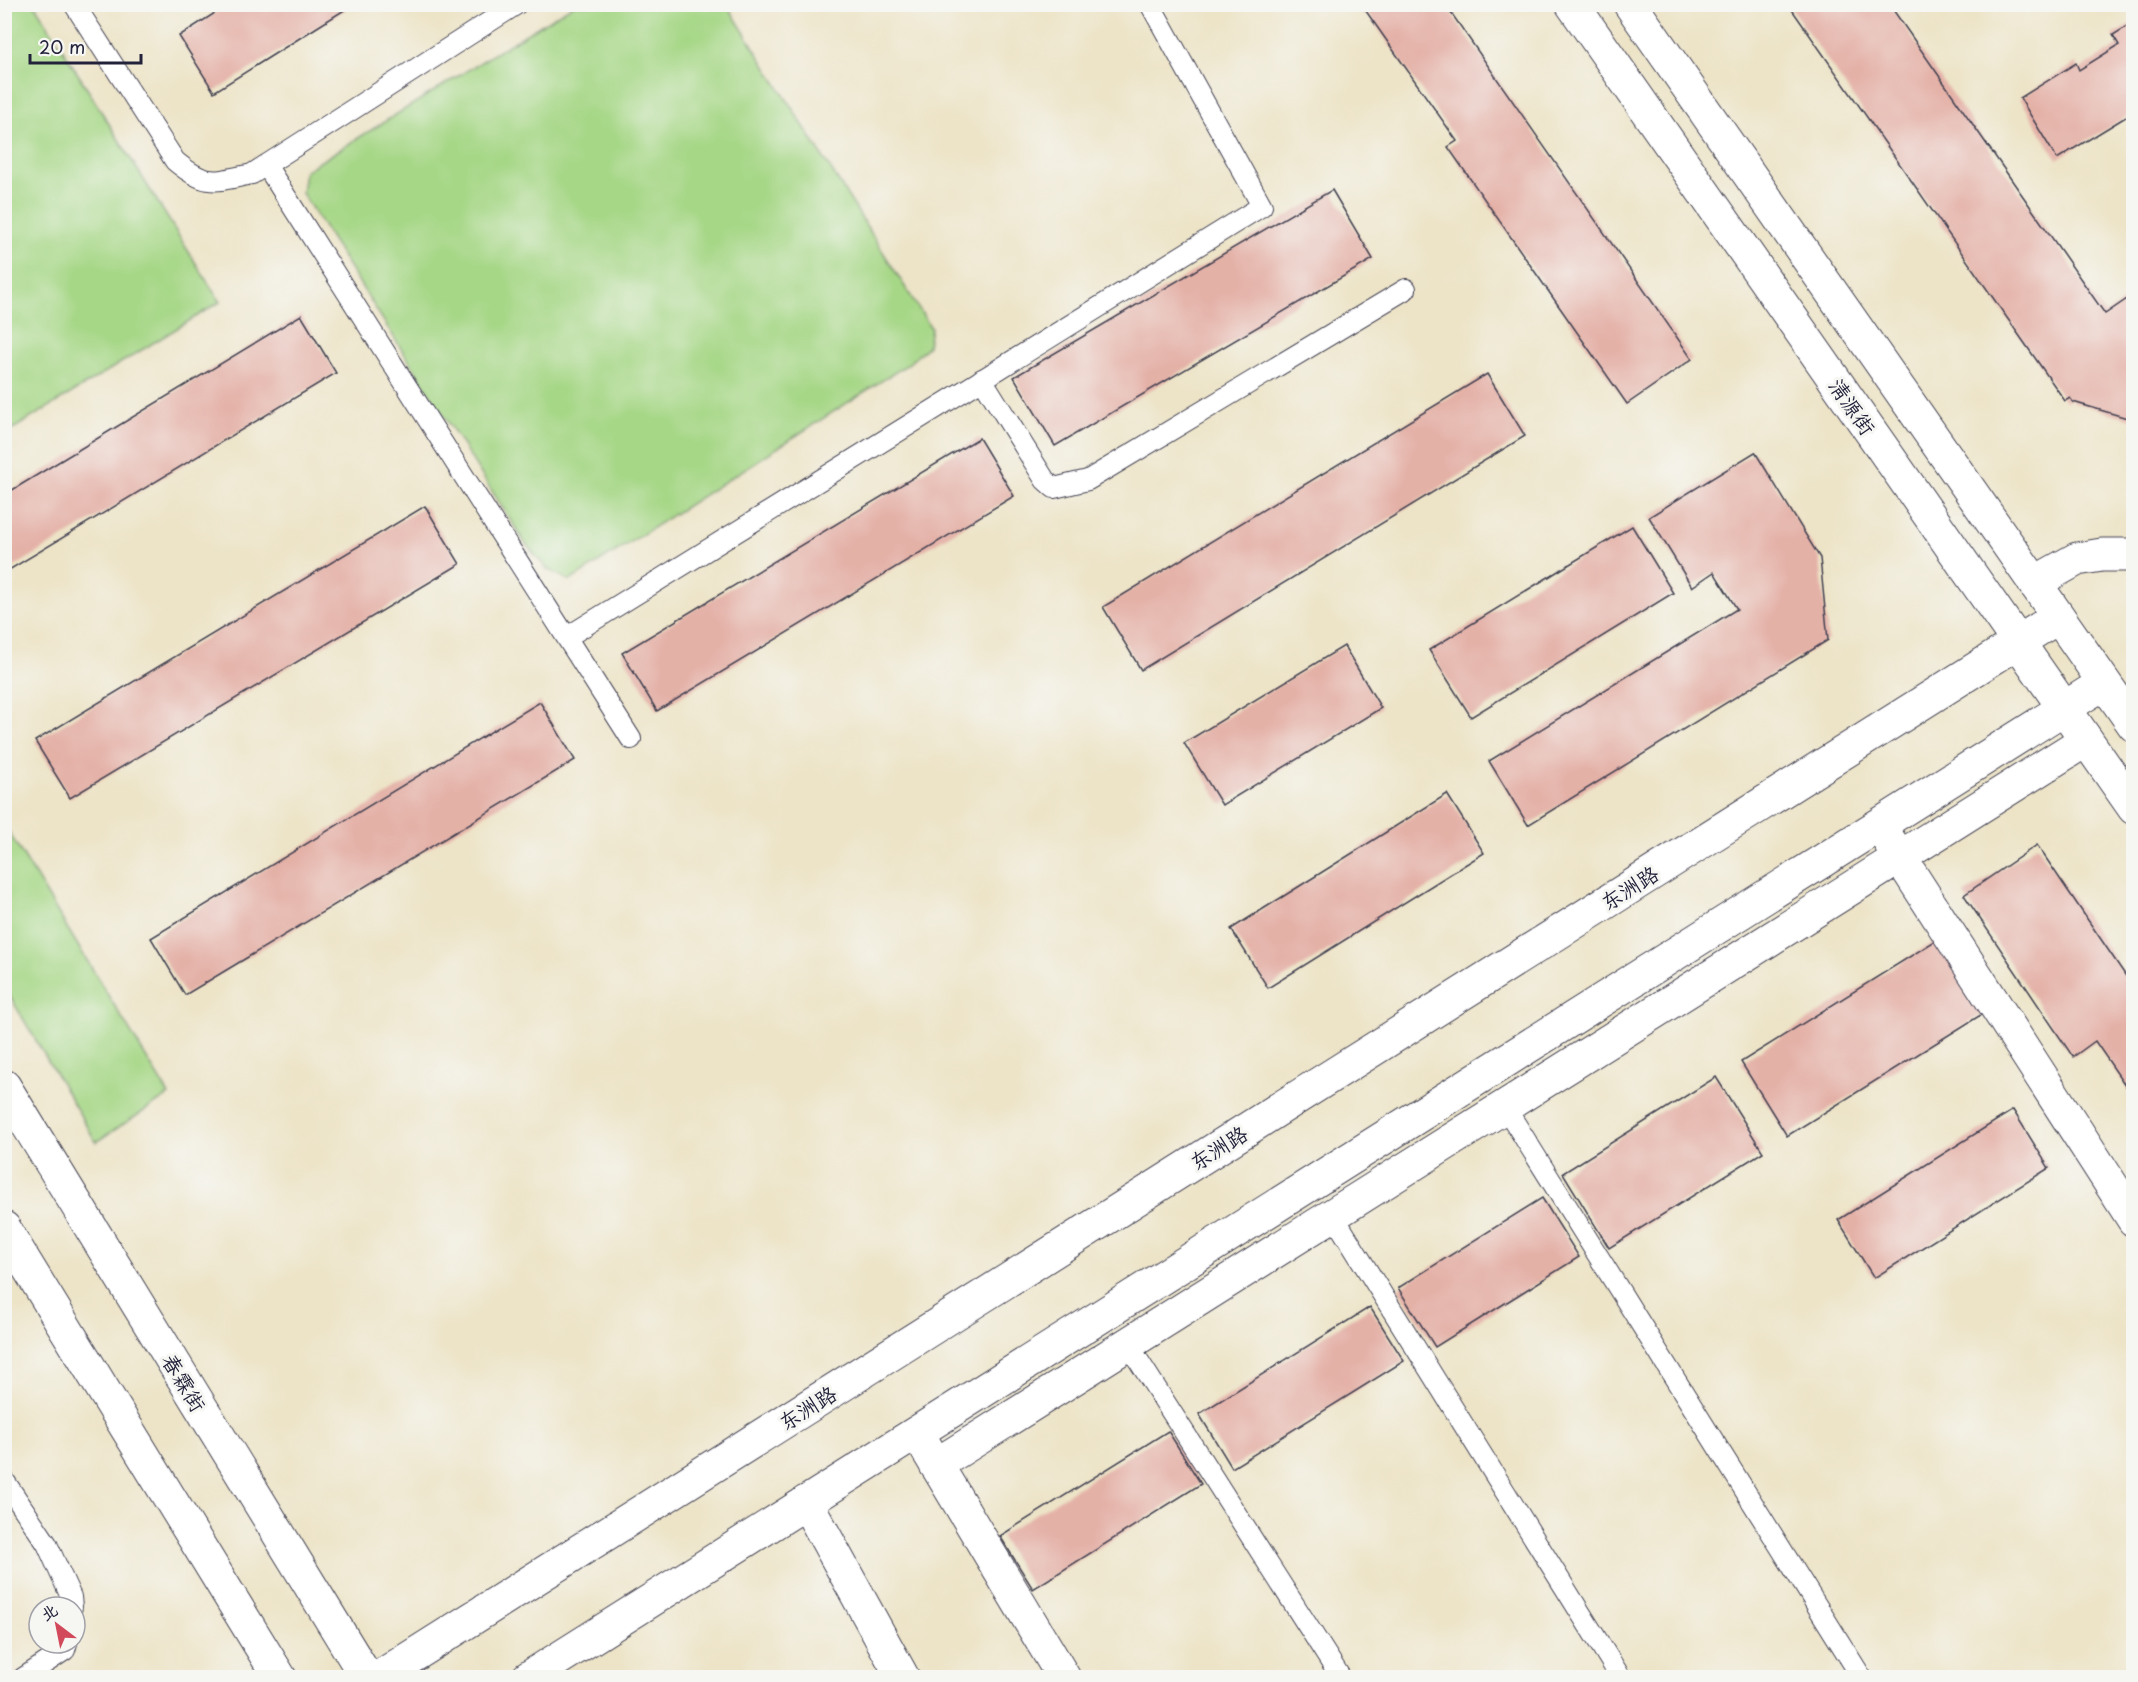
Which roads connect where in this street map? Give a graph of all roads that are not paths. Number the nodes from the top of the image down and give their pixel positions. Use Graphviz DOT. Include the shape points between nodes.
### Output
graph roads {
  1 [pos="74,4"];
  2 [pos="518,4"];
  3 [pos="1150,4"];
  4 [pos="1572,4"];
  5 [pos="1630,4"];
  6 [pos="266,165"];
  7 [pos="1406,289"];
  8 [pos="982,379"];
  9 [pos="2133,555"];
  10 [pos="2034,583"];
  11 [pos="2058,617"];
  12 [pos="567,637"];
  13 [pos="2018,642"];
  14 [pos="2104,683"];
  15 [pos="2064,708"];
  16 [pos="2133,725"];
  17 [pos="631,739"];
  18 [pos="2086,740"];
  19 [pos="2133,808"];
  20 [pos="1879,825"];
  21 [pos="1900,858"];
  22 [pos="4,1086"];
  23 [pos="1505,1107"];
  24 [pos="1333,1215"];
  25 [pos="2133,1220"];
  26 [pos="4,1228"];
  27 [pos="1128,1344"];
  28 [pos="917,1432"];
  29 [pos="936,1465"];
  30 [pos="4,1480"];
  31 [pos="806,1502"];
  32 [pos="70,1595"];
  33 [pos="57,1655"];
  34 [pos="22,1677"];
  35 [pos="280,1677"];
  36 [pos="367,1677"];
  37 [pos="378,1677"];
  38 [pos="528,1677"];
  39 [pos="903,1677"];
  40 [pos="1064,1677"];
  41 [pos="1341,1677"];
  42 [pos="1622,1677"];
  43 [pos="1862,1677"];
  1 -- 6 [label="lane" via="175,161 194,177 215,182 252,174"];
  2 -- 6 [label="lane"];
  3 -- 8 [label="lane" via="1262,206"];
  4 -- 13 [label="street, 清源街"];
  5 -- 10 [label="street"];
  6 -- 12 [label="lane"];
  7 -- 8 [label="lane" via="1088,480 1054,488 1045,480"];
  8 -- 12 [label="lane"];
  9 -- 10 [label="street" via="2077,559"];
  10 -- 11 [label="street"];
  11 -- 13 [label="street, 东洲路"];
  11 -- 14 [label="street"];
  12 -- 17 [label="lane"];
  13 -- 15 [label="street, 清源街"];
  13 -- 37 [label="street, 东洲路"];
  14 -- 15 [label="street"];
  14 -- 16 [label="street"];
  15 -- 18 [label="street, 清源街"];
  15 -- 20 [label="street"];
  18 -- 19 [label="street, 清源街"];
  18 -- 21 [label="street"];
  20 -- 21 [label="street"];
  20 -- 28 [label="street"];
  21 -- 23 [label="street"];
  21 -- 25 [label="street"];
  22 -- 36 [label="street, 春霖街"];
  23 -- 24 [label="street"];
  23 -- 43 [label="lane"];
  24 -- 27 [label="street"];
  24 -- 42 [label="lane"];
  26 -- 35 [label="street"];
  27 -- 29 [label="street"];
  27 -- 41 [label="lane"];
  28 -- 29 [label="street"];
  28 -- 31 [label="street"];
  29 -- 40 [label="street"];
  30 -- 32 [label="lane" via="47,1544"];
  31 -- 38 [label="street"];
  31 -- 39 [label="street"];
  33 -- 34 [label="lane"];
}
